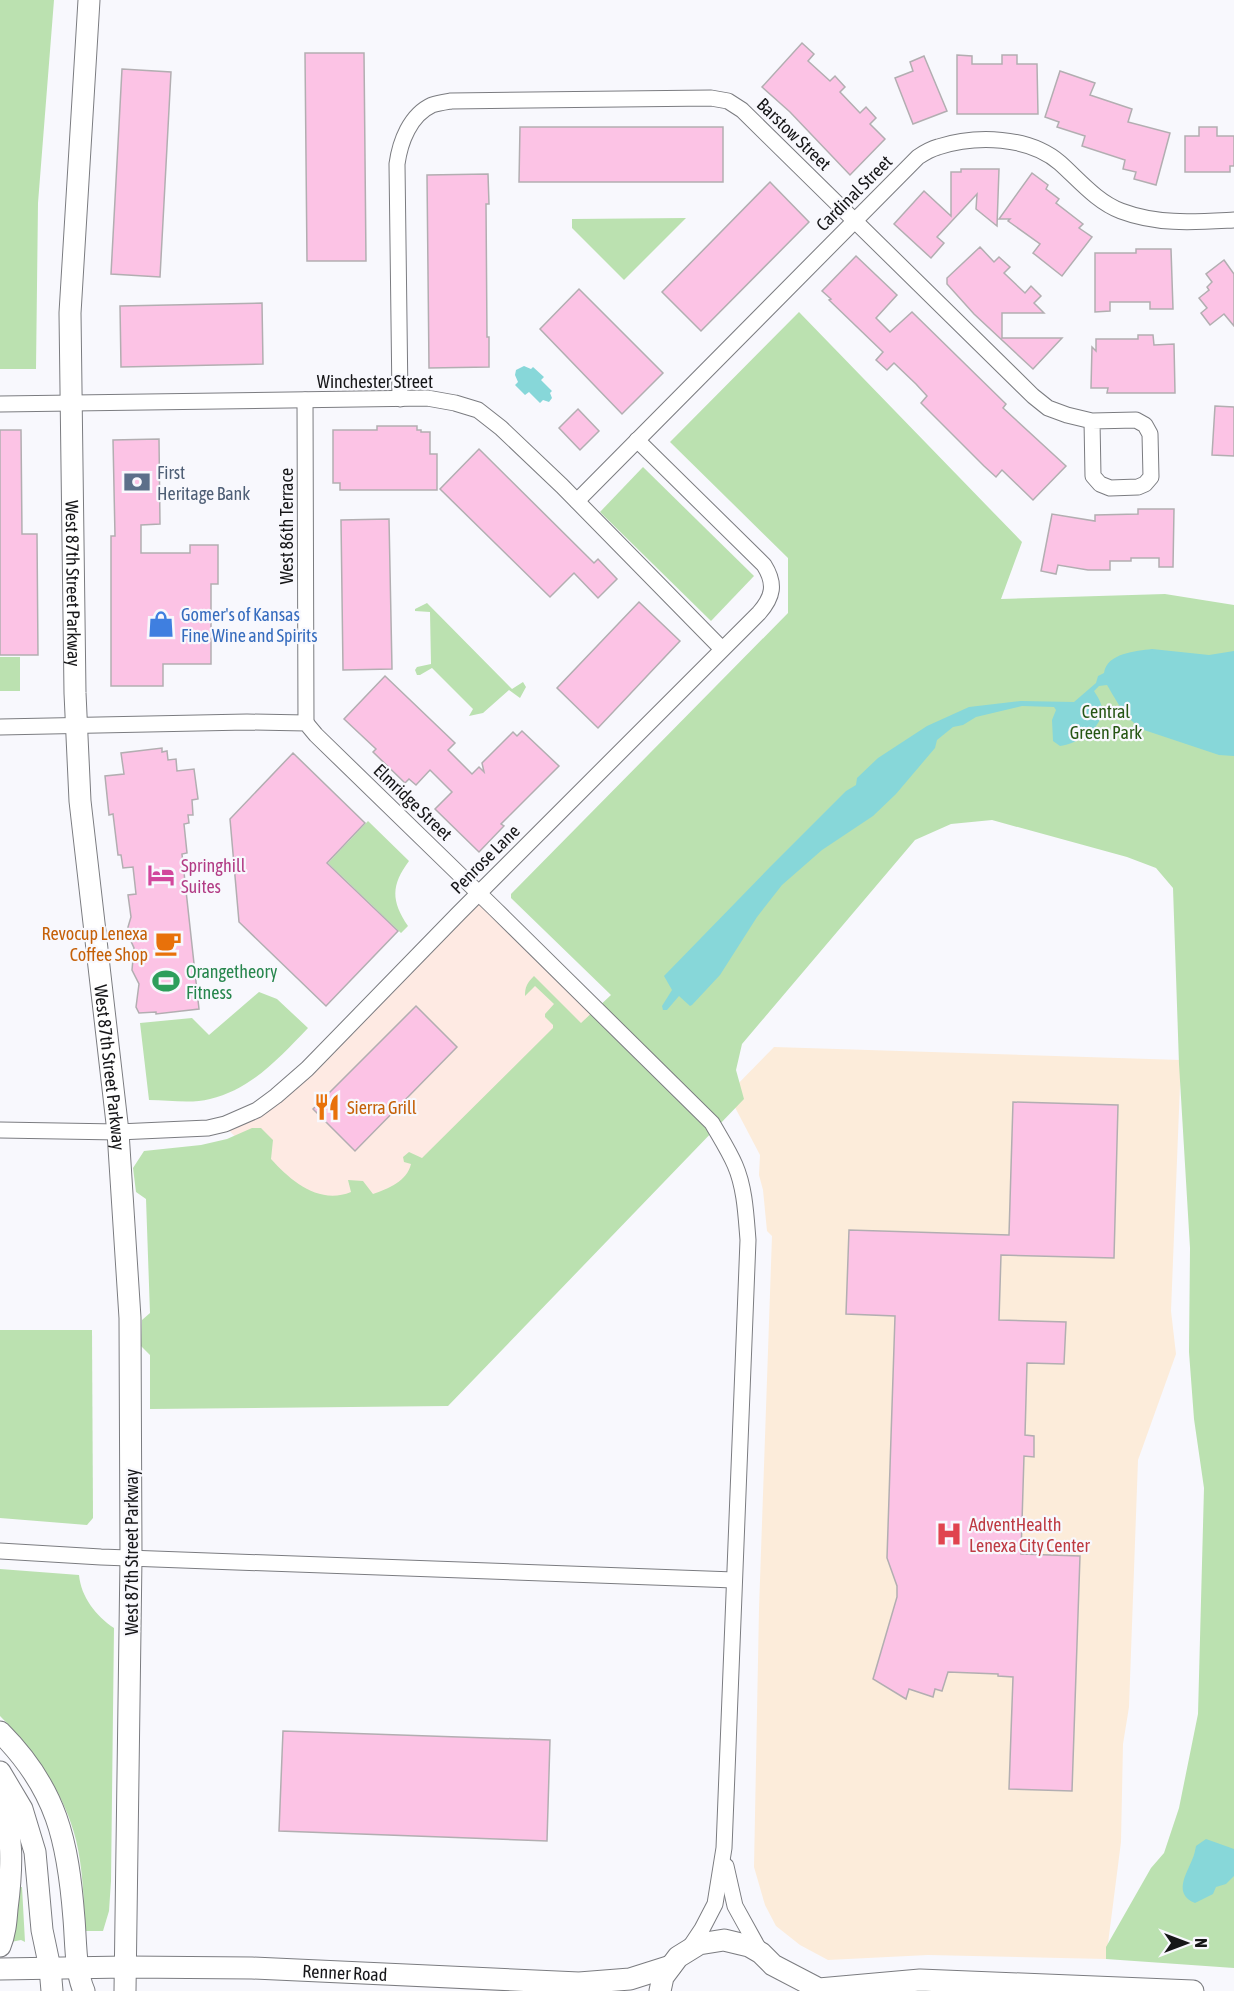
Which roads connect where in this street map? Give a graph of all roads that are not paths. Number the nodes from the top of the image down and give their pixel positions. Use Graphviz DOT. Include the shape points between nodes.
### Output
graph roads {
  1 [pos="89,0"];
  2 [pos="855,220"];
  3 [pos="1234,220"];
  4 [pos="400,399"];
  5 [pos="305,400"];
  6 [pos="0,404"];
  7 [pos="71,404"];
  8 [pos="1092,421"];
  9 [pos="638,440"];
  10 [pos="577,501"];
  11 [pos="722,649"];
  12 [pos="306,723"];
  13 [pos="76,726"];
  14 [pos="0,727"];
  15 [pos="478,893"];
  16 [pos="0,1130"];
  17 [pos="118,1132"];
  18 [pos="0,1551"];
  19 [pos="131,1558"];
  20 [pos="734,1580"];
  21 [pos="0,1732"];
  22 [pos="0,1772"];
  23 [pos="0,1794"];
  24 [pos="724,1857"];
  25 [pos="0,1946"];
  26 [pos="687,1951"];
  27 [pos="767,1959"];
  28 [pos="671,1966"];
  29 [pos="79,1967"];
  30 [pos="126,1967"];
  31 [pos="50,1968"];
  32 [pos="0,1969"];
  33 [pos="52,1991"];
  34 [pos="60,1991"];
  35 [pos="84,1991"];
  36 [pos="125,1991"];
  37 [pos="660,1991"];
  38 [pos="785,1991"];
  39 [pos="1193,1991"];
  1 -- 7 [label="main road, West 87th Street Parkway" via="70,313"];
  2 -- 3 [label="street, Cardinal Street" via="918,157 960,141 990,141 1038,148 1119,210 1150,220"];
  2 -- 4 [label="street, Barstow Street" via="742,110 728,101 451,101 432,105 407,130 397,164"];
  2 -- 8 [label="street, Barstow Street" via="1033,396 1048,408"];
  2 -- 9 [label="street, Cardinal Street"];
  4 -- 5 [label="street, Winchester Street"];
  4 -- 10 [label="street, Winchester Street" via="427,398 478,410"];
  5 -- 7 [label="street, Winchester Street"];
  5 -- 12 [label="street, West 86th Terrace"];
  6 -- 7 [label="street, Winchester Street"];
  7 -- 13 [label="main road, West 87th Street Parkway"];
  8 -- 8 [label="street, Barstow Street" via="1093,476 1110,488 1145,484 1151,477 1150,434 1145,425 1136,420"];
  9 -- 10 [label="street, Cardinal Street"];
  9 -- 11 [label="street, Penrose Lane" via="769,573 772,592 768,603"];
  10 -- 11 [label="street, Winchester Street"];
  11 -- 15 [label="street, Penrose Lane"];
  12 -- 13 [label="street"];
  12 -- 15 [label="street, Elmridge Street"];
  13 -- 14 [label="street"];
  13 -- 17 [label="main road, West 87th Street Parkway" via="80,801"];
  15 -- 17 [label="street, Penrose Lane" via="307,1069 257,1110 208,1128"];
  15 -- 20 [label="street, Elmridge Street" via="712,1124 736,1167 748,1240"];
  16 -- 17 [label="street, Penrose Lane"];
  17 -- 19 [label="main road, West 87th Street Parkway" via="130,1318"];
  18 -- 19 [label="street"];
  19 -- 20 [label="street"];
  19 -- 30 [label="main road, West 87th Street Parkway"];
  20 -- 24 [label="street, Elmridge Street"];
  21 -- 29 [label="main road" via="38,1779 60,1828 68,1859"];
  22 -- 31 [label="main road" via="22,1809 35,1852 42,1930"];
  23 -- 25 [label="main road" via="11,1861"];
  24 -- 26 [label="street" via="715,1904"];
  24 -- 27 [label="street" via="735,1905"];
  26 -- 27 [label="main road, Renner Road" via="699,1944 724,1940 749,1946"];
  26 -- 28 [label="main road, Renner Road"];
  27 -- 38 [label="main road"];
  27 -- 39 [label="main road, Renner Road" via="819,1989 920,1980"];
  28 -- 30 [label="main road, Renner Road" via="630,1979 579,1983 252,1968"];
  28 -- 37 [label="main road, Renner Road"];
  29 -- 30 [label="main road, Renner Road"];
  29 -- 31 [label="main road, Renner Road"];
  29 -- 35 [label="main road"];
  30 -- 36 [label="main road, West 87th Street Parkway"];
  31 -- 32 [label="main road, Renner Road"];
  31 -- 33 [label="main road"];
  31 -- 34 [label="main road"];
}
